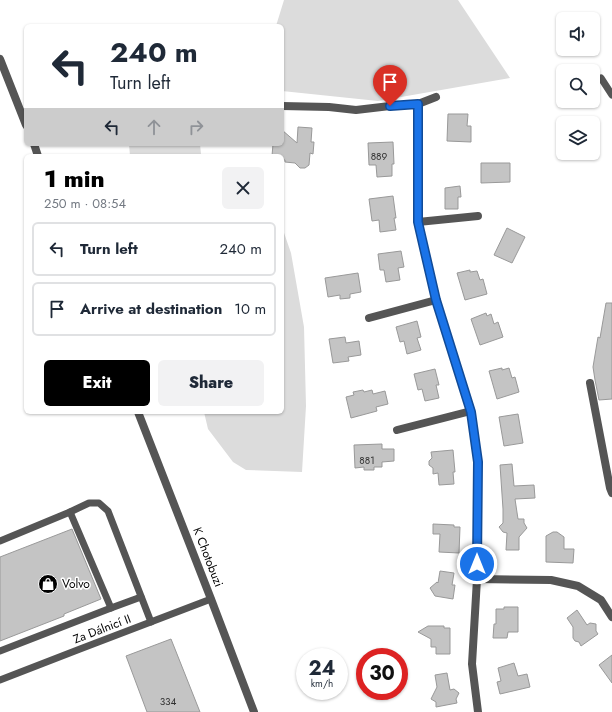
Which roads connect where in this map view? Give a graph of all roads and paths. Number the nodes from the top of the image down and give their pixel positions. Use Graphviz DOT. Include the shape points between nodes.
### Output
graph roads {
  1 [pos="0,59"];
  2 [pos="601,78"];
  3 [pos="612,95"];
  4 [pos="436,97"];
  5 [pos="418,104"];
  6 [pos="284,106"];
  7 [pos="24,120"];
  8 [pos="478,216"];
  9 [pos="418,222"];
  10 [pos="436,300"];
  11 [pos="369,318"];
  12 [pos="590,383"];
  13 [pos="471,412"];
  14 [pos="139,414"];
  15 [pos="397,430"];
  16 [pos="612,493"];
  17 [pos="70,512"];
  18 [pos="0,541"];
  19 [pos="477,579"];
  20 [pos="141,597"];
  21 [pos="211,600"];
  22 [pos="111,608"];
  23 [pos="612,617"];
  24 [pos="151,622"];
  25 [pos="0,651"];
  26 [pos="0,680"];
  27 [pos="254,712"];
  28 [pos="478,712"];
  1 -- 7 [label="street"];
  2 -- 3 [label="lane"];
  4 -- 5 [label="street"];
  5 -- 6 [label="street" via="356,110"];
  5 -- 9 [label="street"];
  8 -- 9 [label="street"];
  9 -- 10 [label="street"];
  10 -- 11 [label="street"];
  10 -- 13 [label="street"];
  12 -- 16 [label="street"];
  13 -- 15 [label="street"];
  13 -- 19 [label="street" via="478,462"];
  14 -- 21 [label="street, K Chotobuzi"];
  17 -- 18 [label="lane"];
  17 -- 20 [label="lane" via="89,503 99,503 108,511"];
  17 -- 22 [label="lane"];
  19 -- 23 [label="street" via="551,580 578,586 600,600"];
  19 -- 28 [label="street" via="472,664"];
  20 -- 22 [label="lane"];
  20 -- 24 [label="lane"];
  21 -- 24 [label="lane, Za Dálnicí II"];
  21 -- 27 [label="street, K Chotobuzi"];
  22 -- 25 [label="lane"];
  24 -- 26 [label="lane, Za Dálnicí II"];
}
